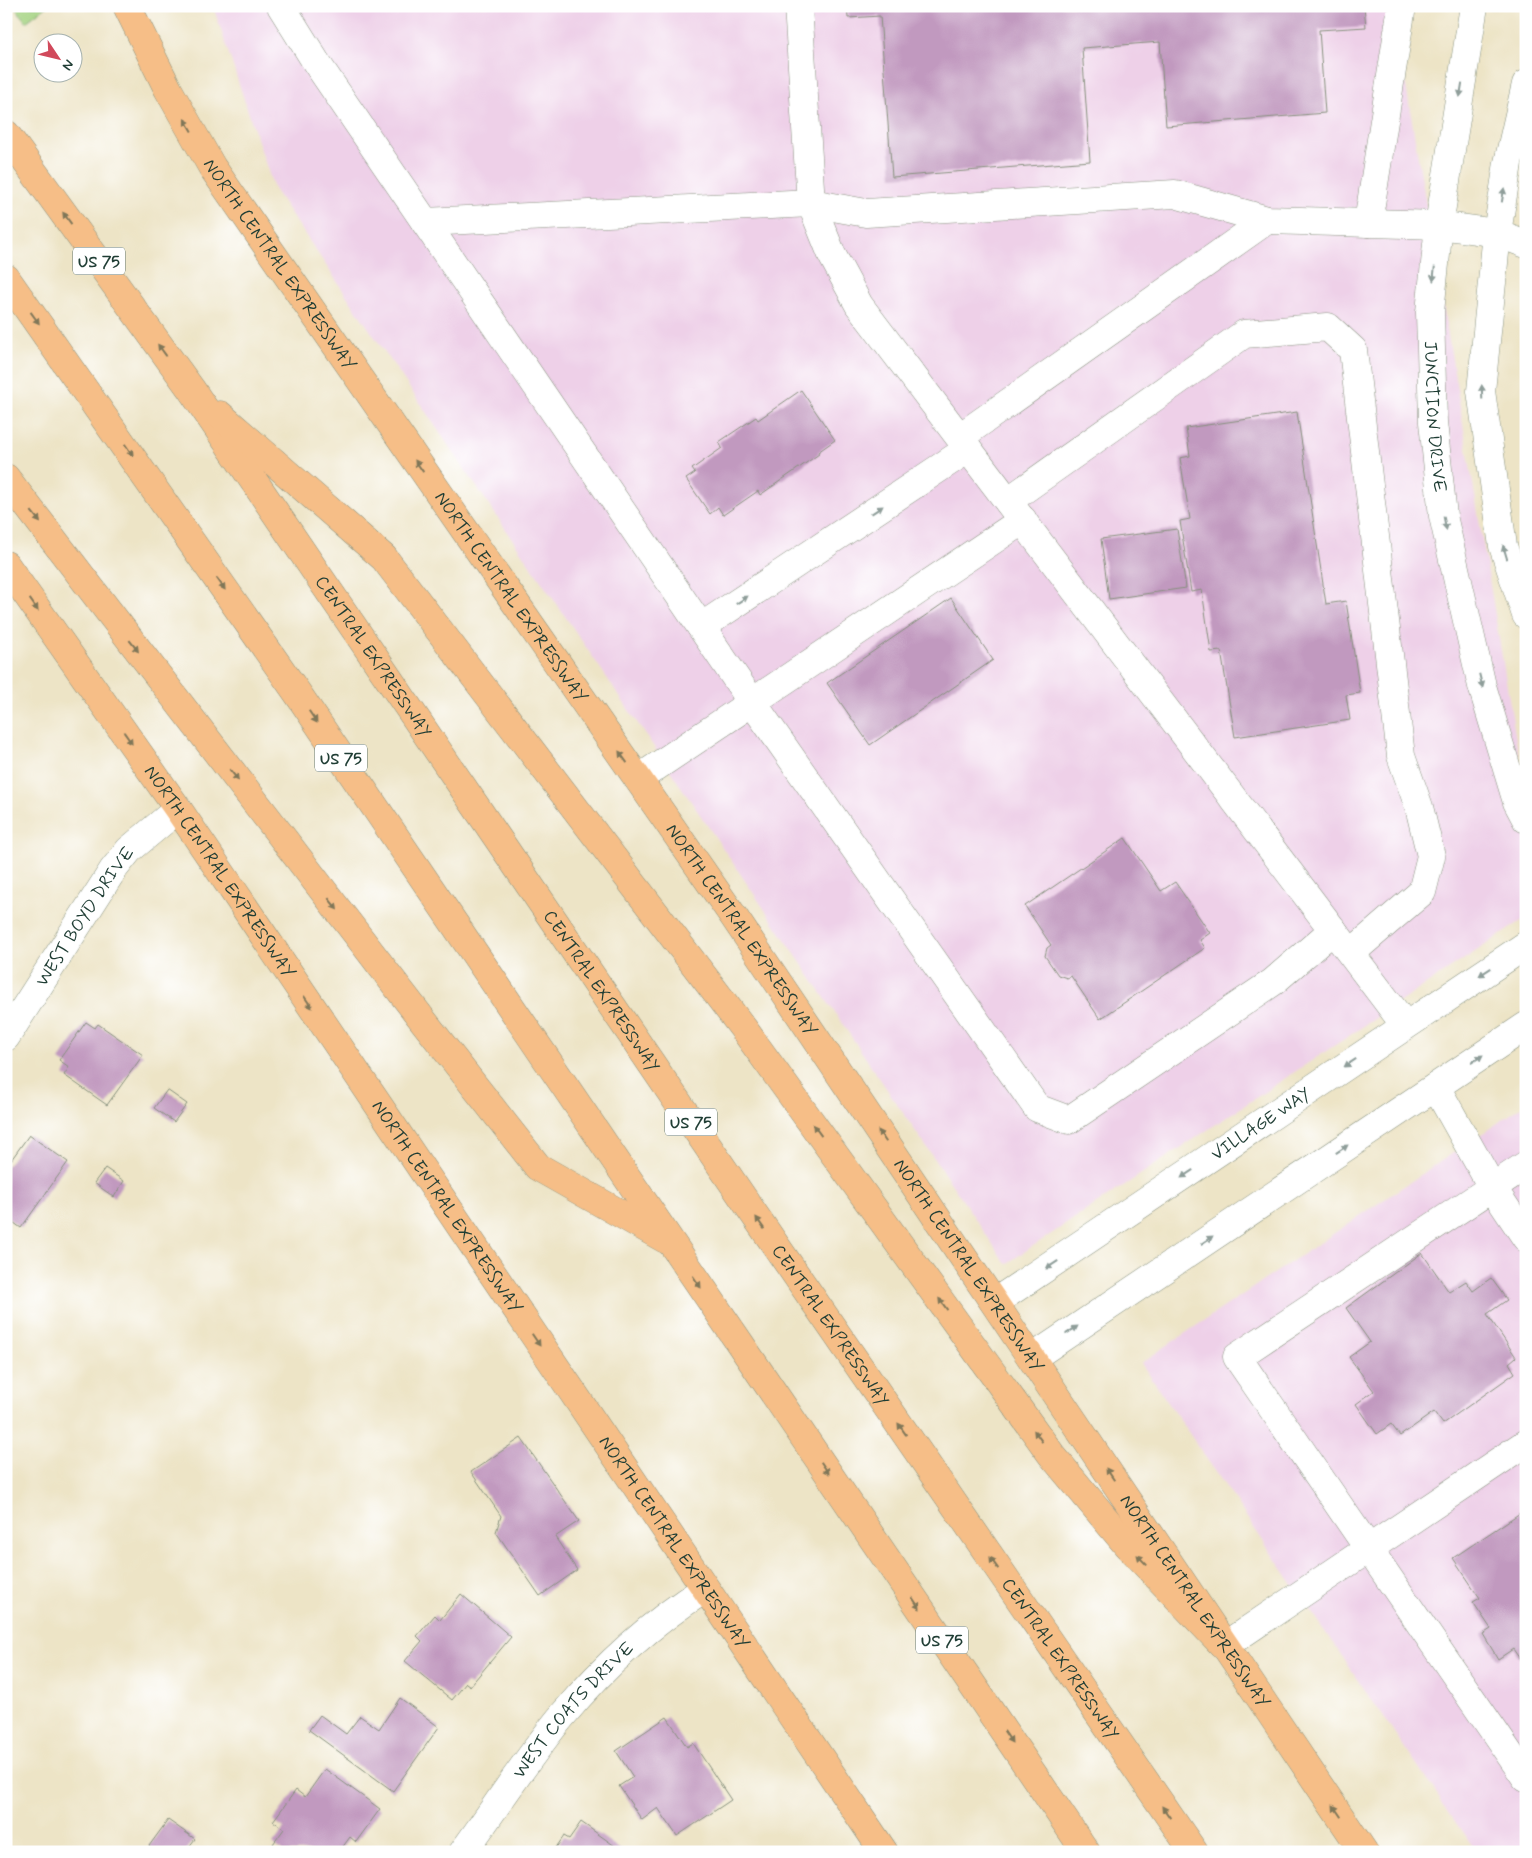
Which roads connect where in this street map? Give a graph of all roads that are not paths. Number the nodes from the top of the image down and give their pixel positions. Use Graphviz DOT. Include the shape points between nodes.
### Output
graph roads {
  1 [pos="127,6"];
  2 [pos="281,6"];
  3 [pos="798,6"];
  4 [pos="1402,6"];
  5 [pos="1474,6"];
  6 [pos="1526,84"];
  7 [pos="6,134"];
  8 [pos="811,203"];
  9 [pos="1267,220"];
  10 [pos="426,222"];
  11 [pos="1368,223"];
  12 [pos="1439,226"];
  13 [pos="1497,233"];
  14 [pos="1526,244"];
  15 [pos="6,278"];
  16 [pos="191,389"];
  17 [pos="964,443"];
  18 [pos="6,478"];
  19 [pos="1015,510"];
  20 [pos="6,565"];
  21 [pos="1526,615"];
  22 [pos="701,627"];
  23 [pos="752,702"];
  24 [pos="638,779"];
  25 [pos="178,809"];
  26 [pos="1526,819"];
  27 [pos="1334,930"];
  28 [pos="1526,945"];
  29 [pos="1351,953"];
  30 [pos="1405,1025"];
  31 [pos="1526,1026"];
  32 [pos="6,1037"];
  33 [pos="1436,1087"];
  34 [pos="1526,1165"];
  35 [pos="1492,1188"];
  36 [pos="1526,1238"];
  37 [pos="670,1242"];
  38 [pos="994,1302"];
  39 [pos="1032,1358"];
  40 [pos="1526,1443"];
  41 [pos="1369,1548"];
  42 [pos="705,1589"];
  43 [pos="1224,1646"];
  44 [pos="1523,1766"];
  45 [pos="463,1852"];
  46 [pos="884,1852"];
  47 [pos="1086,1852"];
  48 [pos="1194,1852"];
  49 [pos="1364,1852"];
  24 -- 1 [label="main road, NORTH CENTRAL EXPRESSWAY, one-way" via="212,167 168,90"];
  2 -- 10 [label="street"];
  3 -- 8 [label="street"];
  4 -- 11 [label="street"];
  5 -- 12 [label="street, JUNCTION DRIVE, one-way"];
  13 -- 6 [label="street, one-way" via="1508,163"];
  16 -- 7 [label="main road, CENTRAL EXPRESSWAY / US 75, one-way"];
  8 -- 9 [label="street" via="866,213 1175,194"];
  8 -- 10 [label="street"];
  8 -- 17 [label="street" via="832,255 859,305"];
  9 -- 11 [label="street"];
  9 -- 17 [label="street"];
  10 -- 22 [label="street"];
  11 -- 12 [label="street"];
  12 -- 13 [label="street"];
  12 -- 26 [label="street, JUNCTION DRIVE, one-way" via="1430,312 1433,422 1443,516 1482,686 1517,802"];
  13 -- 14 [label="street"];
  21 -- 13 [label="street, one-way" via="1503,546 1481,390"];
  15 -- 37 [label="main road, US 75, one-way" via="298,694"];
  43 -- 16 [label="main road, one-way" via="1127,1545 1052,1454 743,1028 384,558"];
  48 -- 16 [label="main road, CENTRAL EXPRESSWAY / US 75, one-way"];
  17 -- 19 [label="street"];
  22 -- 17 [label="street, one-way"];
  18 -- 37 [label="main road, one-way" via="538,1167"];
  19 -- 23 [label="street"];
  19 -- 27 [label="street"];
  19 -- 29 [label="street" via="1244,334 1328,327 1353,350 1401,756 1431,856 1422,892"];
  20 -- 25 [label="main road, NORTH CENTRAL EXPRESSWAY, one-way"];
  22 -- 23 [label="street"];
  23 -- 24 [label="street"];
  23 -- 27 [label="street" via="1037,1108 1069,1120 1273,982"];
  38 -- 24 [label="main road, NORTH CENTRAL EXPRESSWAY, one-way"];
  25 -- 32 [label="street, WEST BOYD DRIVE" via="130,850 113,870"];
  25 -- 42 [label="main road, NORTH CENTRAL EXPRESSWAY, one-way"];
  27 -- 29 [label="street"];
  28 -- 30 [label="street, VILLAGE WAY, one-way"];
  29 -- 30 [label="street"];
  30 -- 38 [label="street, VILLAGE WAY, one-way" via="1153,1198"];
  33 -- 31 [label="street, one-way"];
  33 -- 35 [label="street"];
  39 -- 33 [label="street, one-way"];
  34 -- 35 [label="street"];
  35 -- 36 [label="street"];
  35 -- 41 [label="street" via="1237,1356"];
  37 -- 47 [label="main road, US 75, one-way"];
  38 -- 39 [label="main road, NORTH CENTRAL EXPRESSWAY"];
  43 -- 39 [label="main road, NORTH CENTRAL EXPRESSWAY, one-way"];
  40 -- 41 [label="street"];
  41 -- 43 [label="street"];
  41 -- 44 [label="street"];
  42 -- 45 [label="street, WEST COATS DRIVE" via="672,1610 631,1644 562,1716"];
  42 -- 46 [label="main road, NORTH CENTRAL EXPRESSWAY"];
  49 -- 43 [label="main road, NORTH CENTRAL EXPRESSWAY, one-way"];
}
